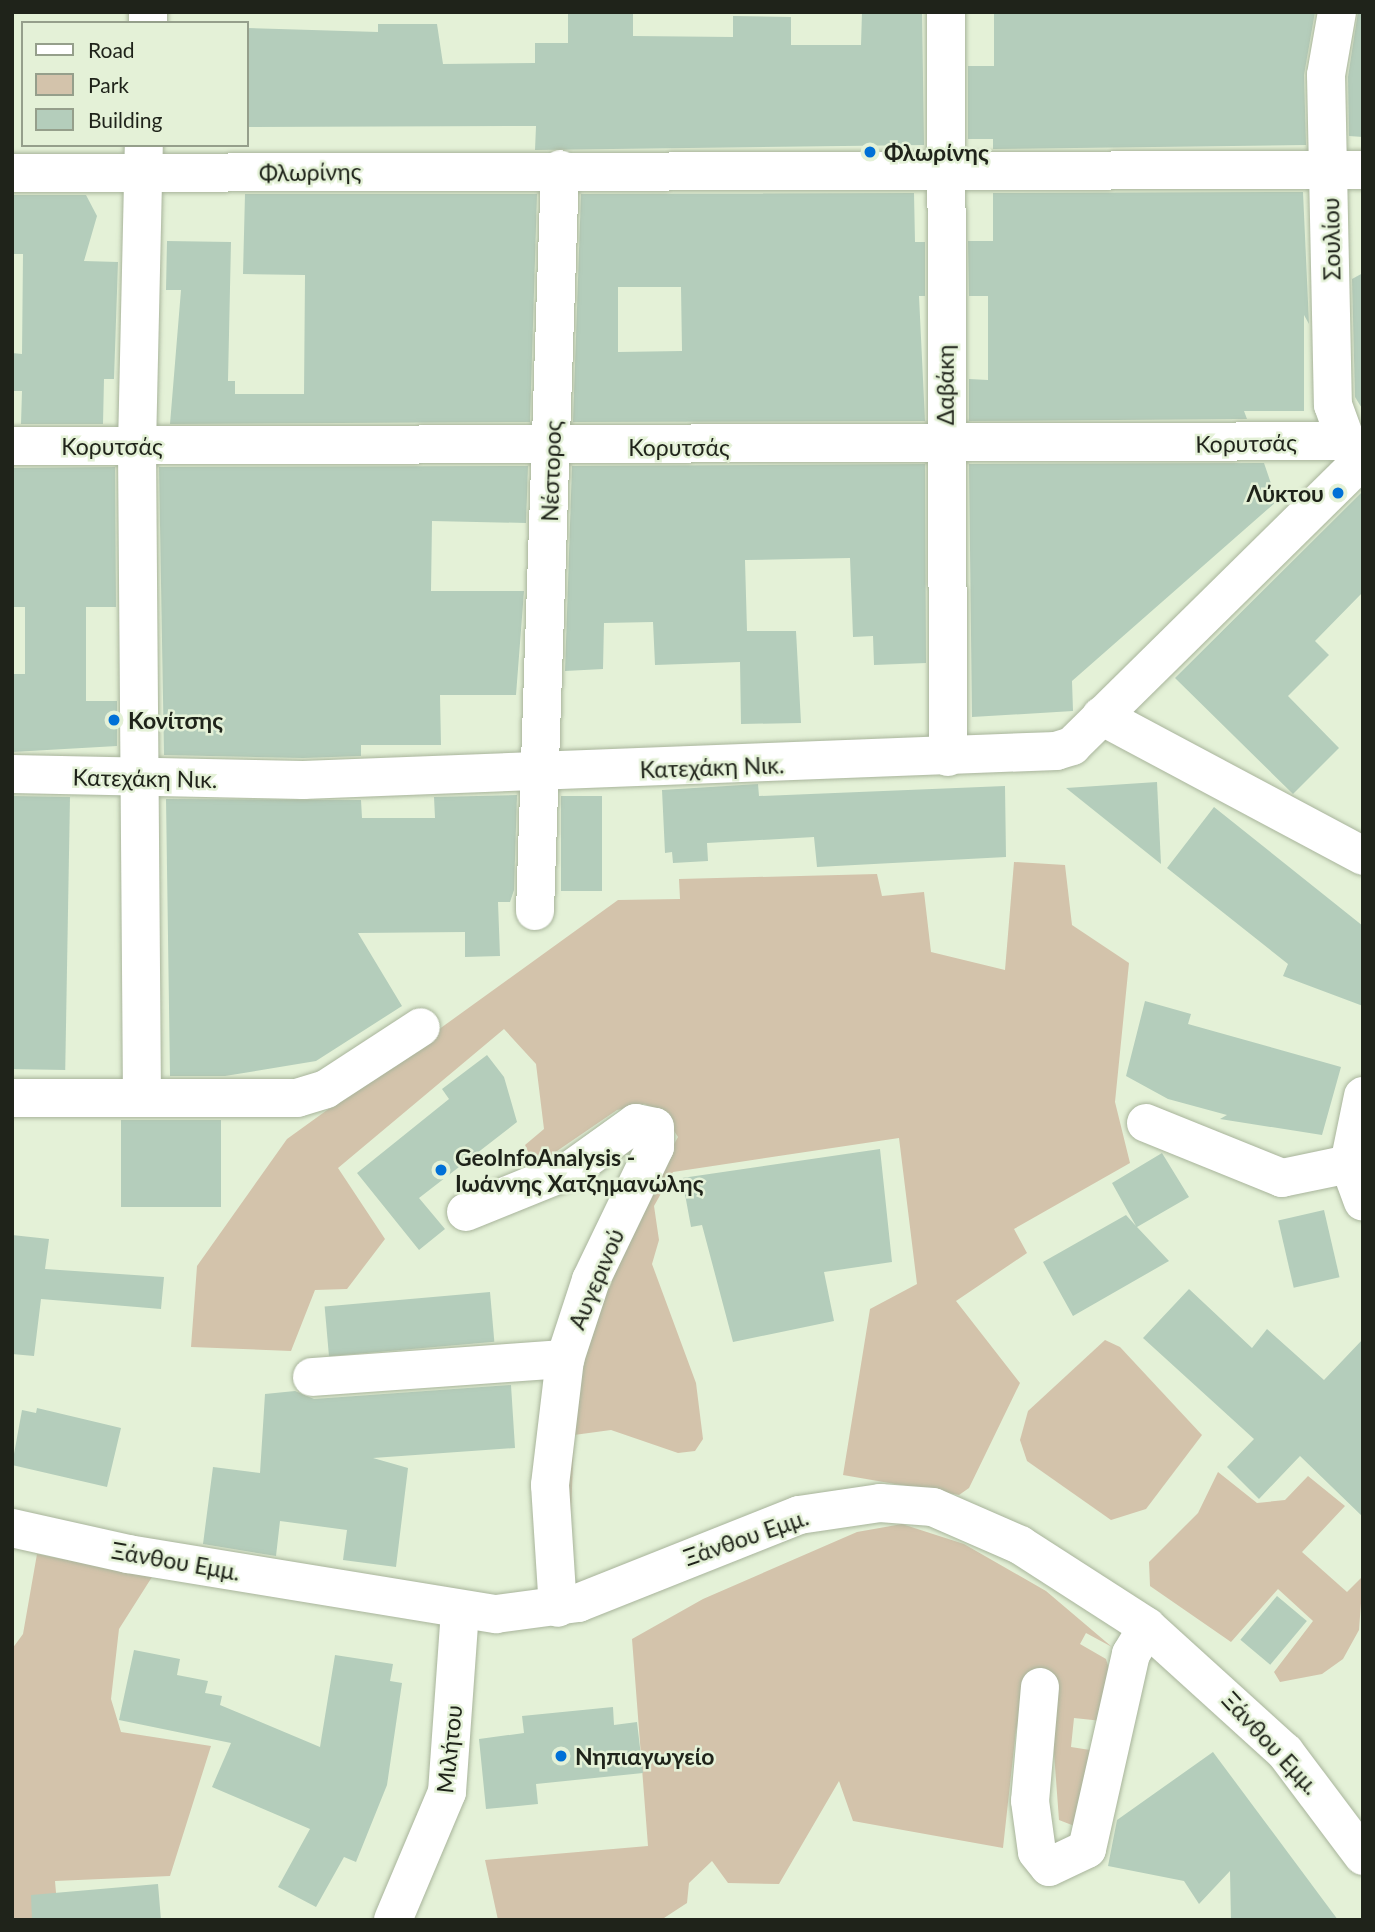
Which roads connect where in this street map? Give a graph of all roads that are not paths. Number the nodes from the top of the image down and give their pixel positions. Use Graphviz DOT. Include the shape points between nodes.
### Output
graph roads {
  1 [pos="946,12"];
  2 [pos="1337,12"];
  3 [pos="144,159"];
  4 [pos="560,169"];
  5 [pos="1347,170"];
  6 [pos="946,171"];
  7 [pos="12,173"];
  8 [pos="12,446"];
  9 [pos="137,446"];
  10 [pos="552,447"];
  11 [pos="945,447"];
  12 [pos="1357,453"];
  13 [pos="1101,716"];
  14 [pos="948,757"];
  15 [pos="12,774"];
  16 [pos="540,774"];
  17 [pos="139,780"];
  18 [pos="1363,856"];
  19 [pos="535,911"];
  20 [pos="421,1027"];
  21 [pos="1363,1096"];
  22 [pos="12,1098"];
  23 [pos="142,1098"];
  24 [pos="1146,1123"];
  25 [pos="1349,1164"];
  26 [pos="1363,1202"];
  27 [pos="466,1212"];
  28 [pos="565,1359"];
  29 [pos="312,1377"];
  30 [pos="12,1528"];
  31 [pos="558,1608"];
  32 [pos="460,1609"];
  33 [pos="1147,1627"];
  34 [pos="1040,1686"];
  35 [pos="1363,1856"];
  36 [pos="393,1920"];
  1 -- 6 [label="street, Δαβάκη"];
  2 -- 5 [label="street, Σουλίου" via="1326,75"];
  3 -- 4 [label="street, Φλωρίνης"];
  3 -- 7 [label="street, Φλωρίνης"];
  3 -- 9 [label="street"];
  4 -- 6 [label="street, Φλωρίνης"];
  4 -- 10 [label="street, Νέστορος"];
  5 -- 6 [label="street, Φλωρίνης"];
  5 -- 12 [label="street, Σουλίου" via="1333,405"];
  6 -- 11 [label="street, Δαβάκη"];
  8 -- 9 [label="street, Κορυτσάς"];
  9 -- 10 [label="street, Κορυτσάς"];
  9 -- 17 [label="street"];
  10 -- 11 [label="street, Κορυτσάς"];
  10 -- 16 [label="street, Νέστορος"];
  11 -- 12 [label="street, Κορυτσάς"];
  11 -- 14 [label="street, Δαβάκη"];
  12 -- 13 [label="street"];
  13 -- 14 [label="street, Κατεχάκη Νικ." via="1072,746 1056,751"];
  13 -- 18 [label="street"];
  14 -- 16 [label="street, Κατεχάκη Νικ."];
  15 -- 17 [label="street, Κατεχάκη Νικ."];
  16 -- 17 [label="street, Κατεχάκη Νικ."];
  16 -- 19 [label="street, Νέστορος"];
  17 -- 23 [label="street"];
  20 -- 23 [label="street" via="311,1095"];
  21 -- 25 [label="street"];
  22 -- 23 [label="street"];
  24 -- 25 [label="street" via="1282,1178"];
  25 -- 26 [label="street"];
  27 -- 28 [label="street, Αυγερινού" via="572,1169 636,1123 655,1126 655,1147 591,1280"];
  28 -- 29 [label="street, Αυγερινού"];
  28 -- 31 [label="street, Αυγερινού" via="550,1485"];
  30 -- 32 [label="street, Ξάνθου Εμμ." via="128,1554"];
  31 -- 32 [label="street, Ξάνθου Εμμ." via="496,1614"];
  31 -- 33 [label="street, Ξάνθου Εμμ." via="799,1515 901,1503 933,1507 1002,1535"];
  32 -- 36 [label="street, Μιλήτου" via="447,1792"];
  33 -- 34 [label="street" via="1131,1654 1087,1849 1049,1867 1037,1852 1030,1801"];
  33 -- 35 [label="street, Ξάνθου Εμμ." via="1285,1752"];
}
